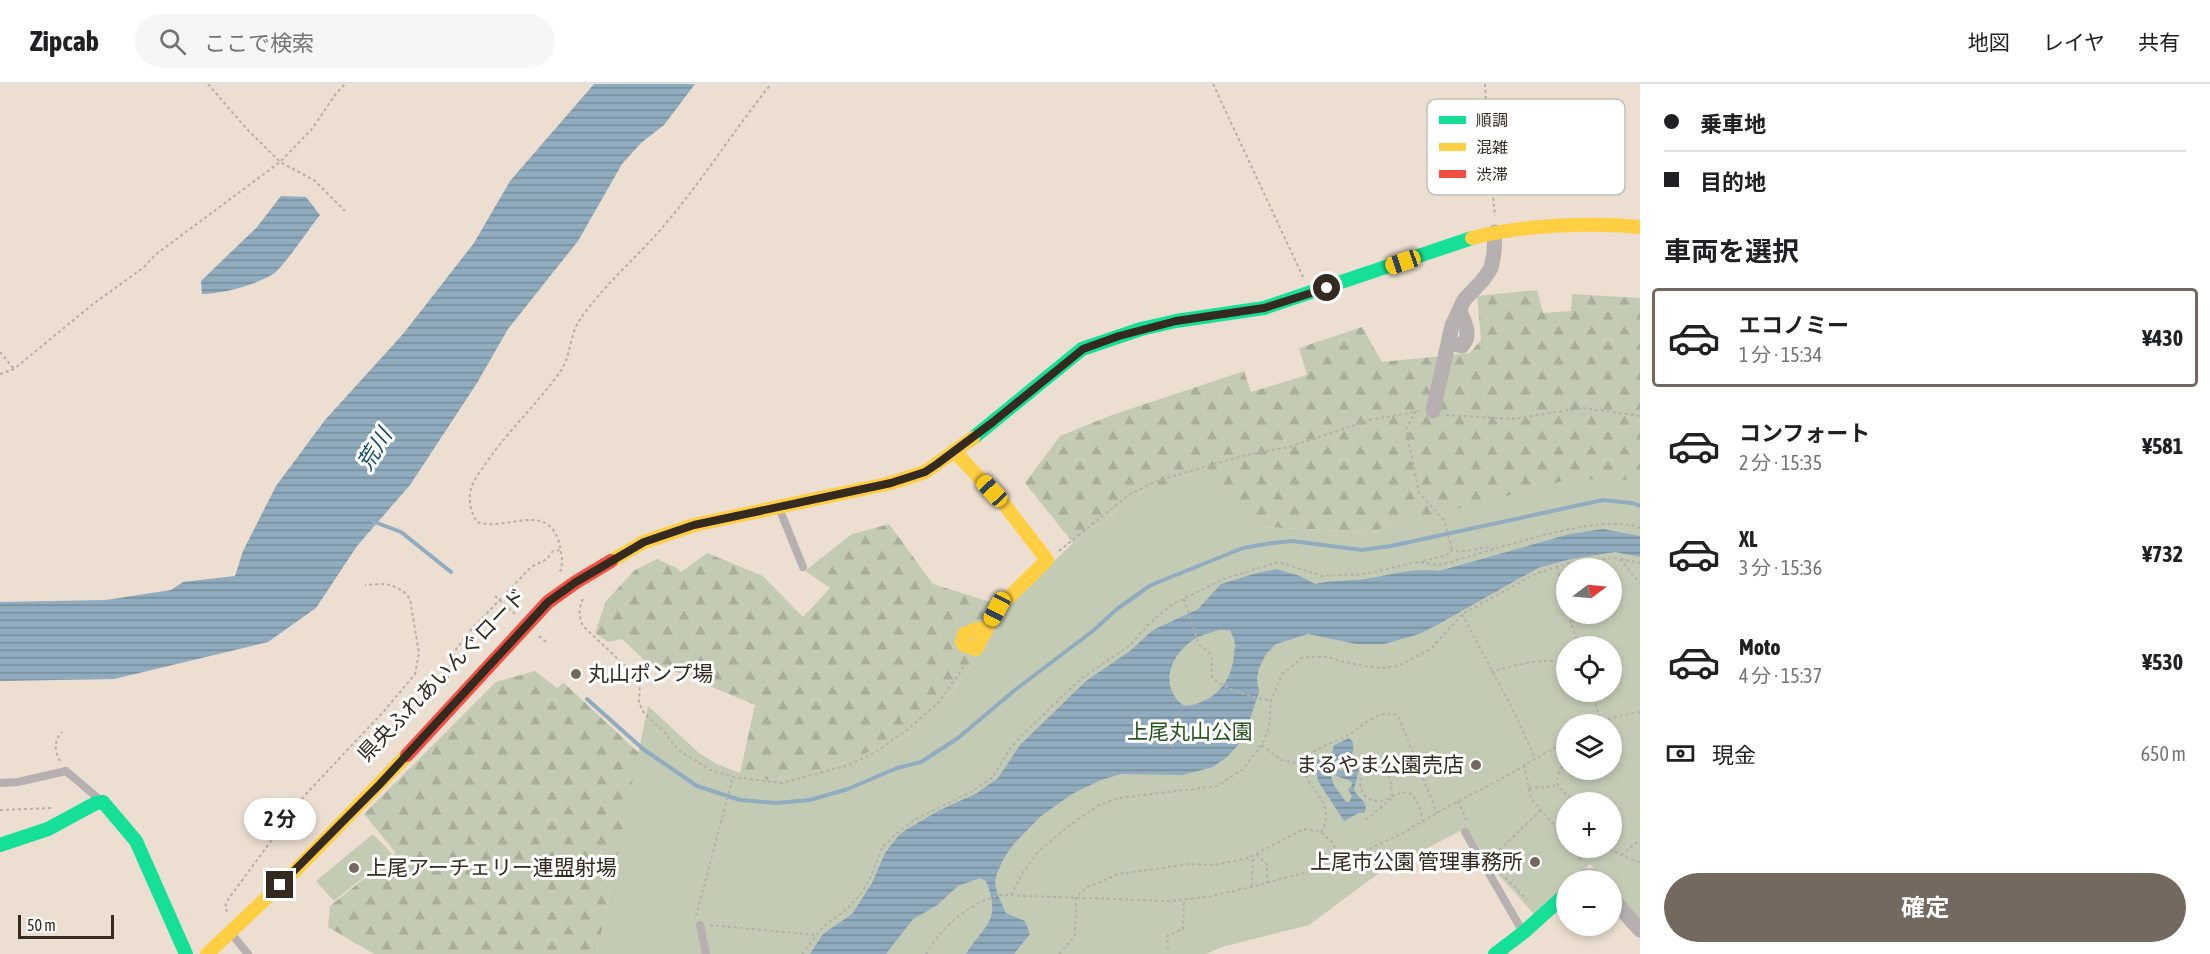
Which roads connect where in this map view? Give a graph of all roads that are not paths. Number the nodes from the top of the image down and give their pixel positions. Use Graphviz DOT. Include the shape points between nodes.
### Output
graph roads {
  1 [pos="1640,226"];
  2 [pos="1495,232"];
  3 [pos="1433,411"];
  4 [pos="954,451"];
  5 [pos="778,507"];
  6 [pos="803,567"];
  7 [pos="976,649"];
  8 [pos="0,783"];
  9 [pos="103,802"];
  10 [pos="1465,832"];
  11 [pos="0,844"];
  12 [pos="1556,903"];
  13 [pos="1622,910"];
  14 [pos="700,925"];
  15 [pos="1640,930"];
  16 [pos="233,931"];
  17 [pos="1524,932"];
  18 [pos="186,954"];
  19 [pos="207,954"];
  20 [pos="248,954"];
  21 [pos="705,954"];
  22 [pos="1495,954"];
  1 -- 2 [label="street" via="1601,223"];
  2 -- 3 [label="street" via="1491,268 1464,300 1450,334"];
  2 -- 4 [label="street" via="1264,308 1176,321 1083,349"];
  4 -- 5 [label="street" via="913,476"];
  4 -- 7 [label="street" via="1004,504 1047,560 997,609 986,629 969,629 963,634 964,646"];
  5 -- 6 [label="lane"];
  5 -- 16 [label="street" via="694,525 644,542 548,602 380,784"];
  8 -- 9 [label="lane" via="66,771"];
  9 -- 11 [label="street" via="48,829"];
  9 -- 18 [label="street" via="135,842"];
  10 -- 17 [label="lane"];
  12 -- 17 [label="street"];
  13 -- 15 [label="street"];
  14 -- 21 [label="lane"];
  16 -- 19 [label="street"];
  16 -- 20 [label="lane"];
  17 -- 22 [label="street"];
}
